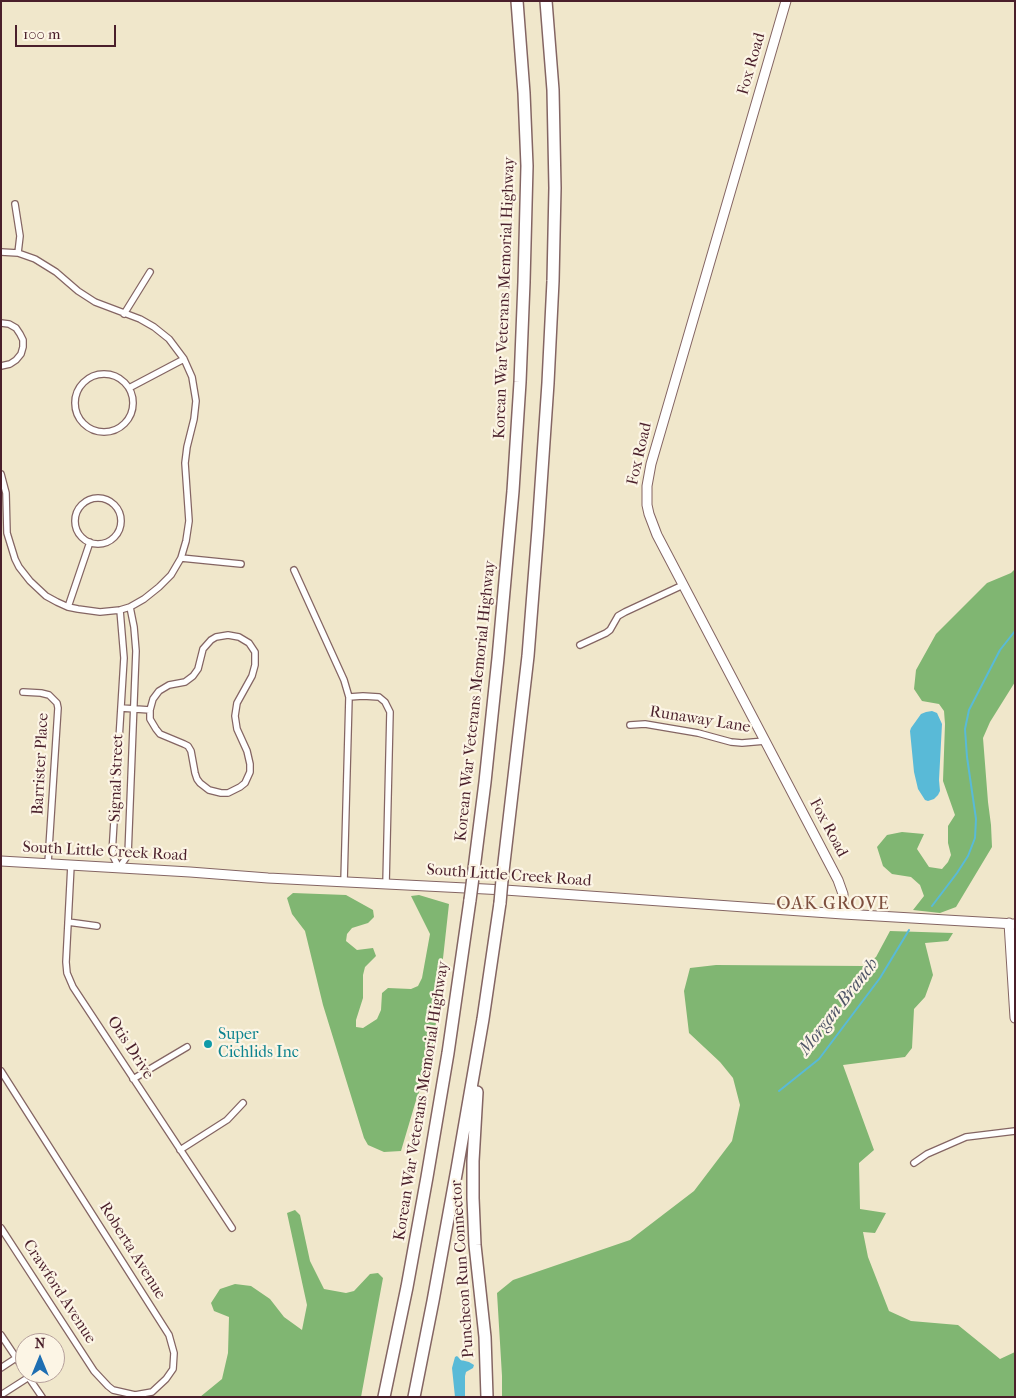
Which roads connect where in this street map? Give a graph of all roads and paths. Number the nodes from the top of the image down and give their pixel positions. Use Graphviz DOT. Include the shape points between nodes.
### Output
graph roads {
  1 [pos="517,1"];
  2 [pos="546,1"];
  3 [pos="786,1"];
  4 [pos="15,204"];
  5 [pos="1,252"];
  6 [pos="18,253"];
  7 [pos="150,272"];
  8 [pos="124,314"];
  9 [pos="1,323"];
  10 [pos="184,359"];
  11 [pos="1,366"];
  12 [pos="128,388"];
  13 [pos="1,474"];
  14 [pos="90,542"];
  15 [pos="181,558"];
  16 [pos="241,564"];
  17 [pos="294,570"];
  18 [pos="683,585"];
  19 [pos="68,607"];
  20 [pos="130,607"];
  21 [pos="120,610"];
  22 [pos="580,645"];
  23 [pos="23,692"];
  24 [pos="349,697"];
  25 [pos="121,708"];
  26 [pos="133,708"];
  27 [pos="150,710"];
  28 [pos="630,725"];
  29 [pos="765,741"];
  30 [pos="1,861"];
  31 [pos="48,864"];
  32 [pos="70,865"];
  33 [pos="119,868"];
  34 [pos="344,882"];
  35 [pos="386,884"];
  36 [pos="843,914"];
  37 [pos="68,922"];
  38 [pos="1012,924"];
  39 [pos="98,926"];
  40 [pos="1015,1018"];
  41 [pos="482,1019"];
  42 [pos="187,1046"];
  43 [pos="1,1071"];
  44 [pos="133,1079"];
  45 [pos="243,1103"];
  46 [pos="1015,1131"];
  47 [pos="180,1150"];
  48 [pos="914,1163"];
  49 [pos="1,1228"];
  50 [pos="232,1228"];
  51 [pos="1,1335"];
  52 [pos="15,1356"];
  53 [pos="15,1359"];
  54 [pos="1,1368"];
  55 [pos="94,1371"];
  56 [pos="16,1383"];
  57 [pos="33,1383"];
  58 [pos="1,1395"];
  59 [pos="42,1397"];
  60 [pos="384,1397"];
  61 [pos="414,1397"];
  62 [pos="487,1397"];
  1 -- 60 [label="highway, Korean War Veterans Memorial Highway, bridge" via="522,55 526,214 517,434 507,560 485,782 448,1053 428,1177"];
  2 -- 41 [label="highway, bridge" via="553,90 555,180 549,373 528,656 500,903"];
  3 -- 18 [label="street, Fox Road" via="648,475 648,514"];
  4 -- 6 [label="street" via="20,236"];
  5 -- 6 [label="street"];
  6 -- 8 [label="street" via="46,265 95,302"];
  7 -- 8 [label="street"];
  8 -- 10 [label="street" via="161,332"];
  9 -- 11 [label="street" via="16,328 23,348 16,360"];
  10 -- 12 [label="street"];
  10 -- 15 [label="street" via="192,377 196,401 185,463 189,521"];
  12 -- 12 [label="street" via="114,376 104,374 86,379 75,395 77,414 82,422 98,431 117,428 130,415 132,397"];
  13 -- 19 [label="street" via="6,493 7,533 15,559 24,575 38,589"];
  14 -- 14 [label="street" via="105,542 117,533 121,519 119,511 108,500 94,498 77,512 78,533"];
  14 -- 19 [label="street"];
  15 -- 16 [label="street"];
  15 -- 20 [label="street" via="171,575 152,594"];
  17 -- 24 [label="street"];
  18 -- 22 [label="street" via="624,612 610,630"];
  18 -- 29 [label="street, Fox Road"];
  19 -- 21 [label="street" via="100,612"];
  20 -- 21 [label="street"];
  20 -- 26 [label="street, Signal Street" via="136,640"];
  21 -- 25 [label="street, Signal Street" via="124,658"];
  23 -- 31 [label="street, Barrister Place" via="49,695 58,708"];
  24 -- 34 [label="street"];
  24 -- 35 [label="street" via="379,697 390,712"];
  25 -- 26 [label="street"];
  25 -- 33 [label="street, Signal Street" via="112,854"];
  26 -- 27 [label="street"];
  26 -- 33 [label="street, Signal Street" via="128,855"];
  27 -- 27 [label="street" via="150,718 160,734 188,746 195,773 204,787 228,793 240,787 250,772 250,764 235,716 256,665 255,652 239,637 216,637 203,649 193,676 159,691 152,699"];
  28 -- 29 [label="street, Runaway Lane" via="645,724 742,744"];
  29 -- 36 [label="street, Fox Road" via="838,880 843,894"];
  30 -- 31 [label="street, South Little Creek Road"];
  31 -- 32 [label="street, South Little Creek Road"];
  32 -- 33 [label="street, South Little Creek Road"];
  32 -- 37 [label="street, Otis Drive"];
  33 -- 34 [label="street, South Little Creek Road"];
  34 -- 35 [label="street, South Little Creek Road"];
  35 -- 36 [label="street, South Little Creek Road"];
  36 -- 38 [label="street, South Little Creek Road"];
  37 -- 39 [label="street"];
  37 -- 44 [label="street, Otis Drive" via="67,974"];
  38 -- 40 [label="street"];
  41 -- 61 [label="highway" via="444,1247"];
  41 -- 62 [label="highway, Puncheon Run Connector" via="472,1180"];
  42 -- 44 [label="street"];
  43 -- 55 [label="street, Roberta Avenue" via="169,1335 174,1353 173,1369 152,1392 135,1395 113,1390"];
  44 -- 47 [label="street, Otis Drive"];
  45 -- 47 [label="street" via="227,1120"];
  46 -- 48 [label="street" via="966,1137"];
  47 -- 50 [label="street, Otis Drive"];
  49 -- 55 [label="street, Crawford Avenue"];
  51 -- 52 [label="street"];
  53 -- 54 [label="street"];
  56 -- 58 [label="street"];
  57 -- 59 [label="street"];
}
